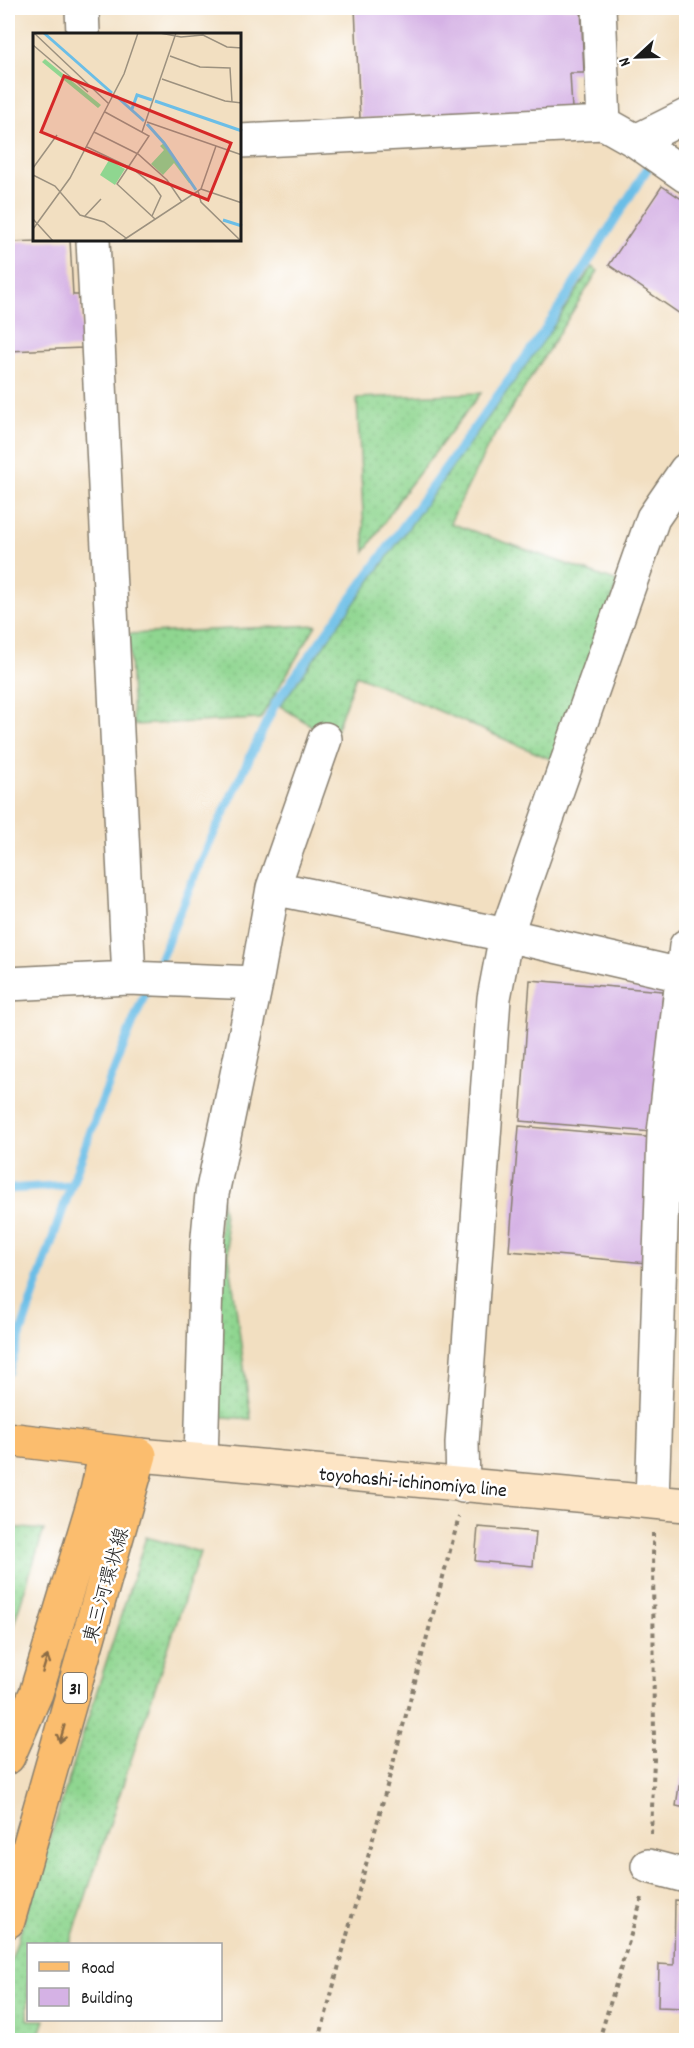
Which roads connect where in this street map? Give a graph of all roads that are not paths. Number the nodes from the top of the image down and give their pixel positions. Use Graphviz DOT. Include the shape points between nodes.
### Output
graph roads {
  1 [pos="82,8"];
  2 [pos="599,8"];
  3 [pos="83,33"];
  4 [pos="687,116"];
  5 [pos="604,123"];
  6 [pos="242,141"];
  7 [pos="636,141"];
  8 [pos="687,176"];
  9 [pos="93,242"];
  10 [pos="687,470"];
  11 [pos="325,740"];
  12 [pos="273,888"];
  13 [pos="506,935"];
  14 [pos="686,966"];
  15 [pos="129,978"];
  16 [pos="256,983"];
  17 [pos="8,984"];
  18 [pos="8,1439"];
  19 [pos="106,1451"];
  20 [pos="140,1455"];
  21 [pos="201,1460"];
  22 [pos="463,1486"];
  23 [pos="652,1501"];
  24 [pos="687,1505"];
  25 [pos="8,1757"];
  26 [pos="648,1866"];
  27 [pos="687,1876"];
  28 [pos="8,1921"];
  1 -- 3 [label="street"];
  2 -- 5 [label="street"];
  4 -- 7 [label="street"];
  5 -- 6 [label="street"];
  5 -- 7 [label="street"];
  7 -- 8 [label="street"];
  9 -- 15 [label="street"];
  10 -- 13 [label="street" via="653,518"];
  11 -- 12 [label="street"];
  12 -- 13 [label="street"];
  12 -- 16 [label="street"];
  13 -- 14 [label="street"];
  13 -- 22 [label="street" via="494,998 463,1431"];
  14 -- 23 [label="street" via="664,1133"];
  15 -- 16 [label="street"];
  15 -- 17 [label="street"];
  16 -- 21 [label="street" via="212,1194"];
  18 -- 19 [label="main road"];
  19 -- 20 [label="main road"];
  25 -- 19 [label="main road, 東三河環状線 / 31, one-way" via="36,1694"];
  20 -- 21 [label="main road, toyohashi-ichinomiya line"];
  20 -- 28 [label="main road, 東三河環状線 / 31, one-way"];
  21 -- 22 [label="main road, toyohashi-ichinomiya line"];
  22 -- 23 [label="main road, toyohashi-ichinomiya line"];
  23 -- 24 [label="main road, toyohashi-ichinomiya line"];
  26 -- 27 [label="street"];
}
